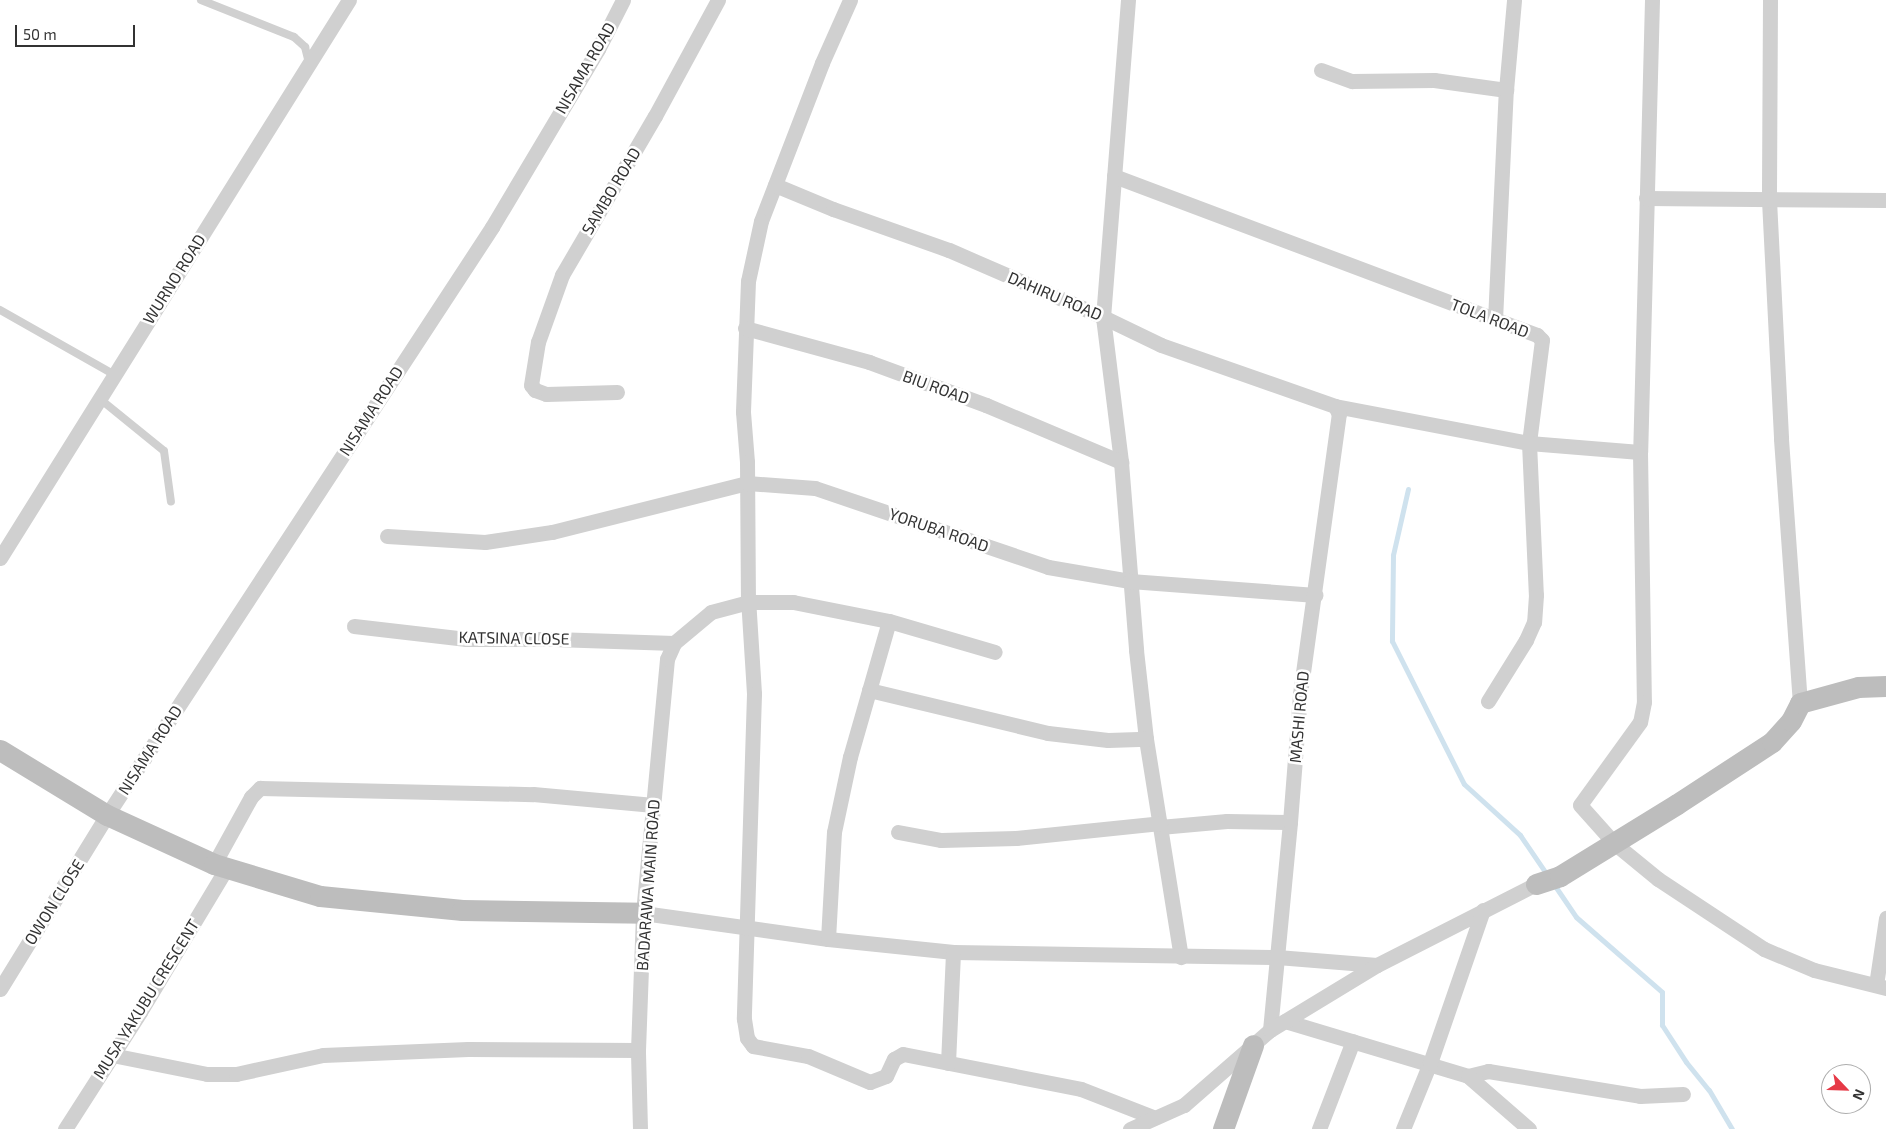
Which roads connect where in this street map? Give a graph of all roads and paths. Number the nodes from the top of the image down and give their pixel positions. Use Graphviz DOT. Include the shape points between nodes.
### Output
graph roads {
  1 [pos="201,0"];
  2 [pos="349,0"];
  3 [pos="623,0"];
  4 [pos="718,0"];
  5 [pos="850,0"];
  6 [pos="1128,0"];
  7 [pos="1514,0"];
  8 [pos="1652,0"];
  9 [pos="1770,0"];
  10 [pos="309,63"];
  11 [pos="1321,70"];
  12 [pos="1506,90"];
  13 [pos="1114,176"];
  14 [pos="775,184"];
  15 [pos="1646,198"];
  16 [pos="1769,200"];
  17 [pos="1886,200"];
  18 [pos="0,310"];
  19 [pos="1103,317"];
  20 [pos="1495,320"];
  21 [pos="745,328"];
  22 [pos="115,374"];
  23 [pos="617,392"];
  24 [pos="100,399"];
  25 [pos="1335,406"];
  26 [pos="1529,442"];
  27 [pos="1640,452"];
  28 [pos="1121,462"];
  29 [pos="747,482"];
  30 [pos="171,502"];
  31 [pos="387,536"];
  32 [pos="0,558"];
  33 [pos="1130,581"];
  34 [pos="1314,596"];
  35 [pos="748,602"];
  36 [pos="889,621"];
  37 [pos="354,626"];
  38 [pos="674,642"];
  39 [pos="995,652"];
  40 [pos="1886,686"];
  41 [pos="869,690"];
  42 [pos="1488,701"];
  43 [pos="1800,703"];
  44 [pos="1146,739"];
  45 [pos="0,750"];
  46 [pos="653,805"];
  47 [pos="107,815"];
  48 [pos="1290,822"];
  49 [pos="1160,825"];
  50 [pos="898,832"];
  51 [pos="1614,843"];
  52 [pos="220,866"];
  53 [pos="1536,884"];
  54 [pos="1483,910"];
  55 [pos="643,913"];
  56 [pos="1886,918"];
  57 [pos="746,927"];
  58 [pos="828,939"];
  59 [pos="953,952"];
  60 [pos="1181,957"];
  61 [pos="1277,957"];
  62 [pos="1377,965"];
  63 [pos="1881,986"];
  64 [pos="0,989"];
  65 [pos="1286,1022"];
  66 [pos="1270,1030"];
  67 [pos="1353,1041"];
  68 [pos="1253,1045"];
  69 [pos="638,1050"];
  70 [pos="112,1055"];
  71 [pos="948,1063"];
  72 [pos="1430,1063"];
  73 [pos="1468,1076"];
  74 [pos="1683,1094"];
  75 [pos="1153,1117"];
  76 [pos="65,1129"];
  77 [pos="640,1129"];
  78 [pos="1130,1129"];
  79 [pos="1223,1129"];
  80 [pos="1319,1129"];
  81 [pos="1403,1129"];
  82 [pos="1529,1129"];
  1 -- 10 [label="lane" via="294,37 305,47"];
  2 -- 10 [label="street, WURNO ROAD"];
  3 -- 47 [label="street, NISAMA ROAD" via="598,49 492,227"];
  4 -- 23 [label="street, SAMBO ROAD" via="655,116 562,274 538,342 531,385 535,390 546,394"];
  5 -- 14 [label="street"];
  6 -- 13 [label="street"];
  7 -- 12 [label="street"];
  8 -- 15 [label="street"];
  9 -- 16 [label="street"];
  10 -- 22 [label="street, WURNO ROAD"];
  11 -- 12 [label="street" via="1352,81 1434,80"];
  12 -- 20 [label="street"];
  13 -- 19 [label="street"];
  13 -- 20 [label="street, TOLA ROAD"];
  14 -- 19 [label="street, DAHIRU ROAD" via="833,209 949,250"];
  14 -- 21 [label="street" via="761,220 748,281"];
  15 -- 16 [label="street"];
  15 -- 27 [label="street"];
  16 -- 17 [label="street"];
  16 -- 43 [label="street"];
  18 -- 22 [label="lane"];
  19 -- 25 [label="street, DAHIRU ROAD" via="1161,345"];
  19 -- 28 [label="street"];
  20 -- 26 [label="street, TOLA ROAD" via="1542,340"];
  21 -- 28 [label="street, BIU ROAD" via="869,362 986,405"];
  21 -- 29 [label="street" via="743,412"];
  22 -- 24 [label="street, WURNO ROAD"];
  24 -- 30 [label="lane" via="164,451"];
  24 -- 32 [label="street, WURNO ROAD"];
  25 -- 26 [label="street, DAHIRU ROAD"];
  25 -- 34 [label="street, MASHI ROAD" via="1339,414"];
  26 -- 27 [label="street, DAHIRU ROAD"];
  26 -- 42 [label="street, TOLA ROAD" via="1536,595 1534,622"];
  27 -- 51 [label="street" via="1644,702 1640,722 1580,805"];
  28 -- 33 [label="street"];
  29 -- 31 [label="street, YORUBA ROAD" via="552,532 485,542"];
  29 -- 33 [label="street, YORUBA ROAD" via="815,488 1048,567"];
  29 -- 35 [label="street"];
  33 -- 34 [label="street, YORUBA ROAD"];
  33 -- 44 [label="street"];
  34 -- 48 [label="street, MASHI ROAD" via="1300,694"];
  35 -- 36 [label="street" via="793,602"];
  35 -- 38 [label="street" via="711,612"];
  35 -- 57 [label="street" via="754,694"];
  36 -- 39 [label="street"];
  36 -- 41 [label="street"];
  37 -- 38 [label="street, KATSINA CLOSE" via="466,639"];
  38 -- 46 [label="street, BADARAWA MAIN ROAD" via="667,659"];
  40 -- 43 [label="street" via="1858,687"];
  41 -- 44 [label="street" via="1048,732 1108,740"];
  41 -- 58 [label="street" via="834,832"];
  43 -- 51 [label="street" via="1791,721 1772,742"];
  44 -- 49 [label="street"];
  45 -- 47 [label="street"];
  46 -- 52 [label="street, MUSA YAKUBU CRESCENT" via="533,794 260,788 251,798"];
  46 -- 55 [label="street, BADARAWA MAIN ROAD"];
  47 -- 52 [label="street"];
  47 -- 64 [label="street, OWON CLOSE"];
  48 -- 49 [label="street"];
  48 -- 61 [label="street, MASHI ROAD"];
  49 -- 50 [label="street" via="1007,838 941,840"];
  49 -- 60 [label="street"];
  51 -- 53 [label="street" via="1560,876"];
  51 -- 63 [label="street" via="1658,879 1764,949 1814,970"];
  52 -- 55 [label="street" via="329,897 462,910"];
  52 -- 70 [label="street, MUSA YAKUBU CRESCENT"];
  53 -- 54 [label="street"];
  54 -- 62 [label="street"];
  54 -- 72 [label="street"];
  55 -- 57 [label="street"];
  55 -- 69 [label="street, BADARAWA MAIN ROAD"];
  56 -- 63 [label="street"];
  57 -- 58 [label="street"];
  57 -- 71 [label="street" via="744,1019 747,1038 753,1046 808,1056 870,1082 886,1076 894,1059 903,1054"];
  58 -- 59 [label="street"];
  59 -- 60 [label="street"];
  59 -- 71 [label="street"];
  60 -- 61 [label="street"];
  61 -- 62 [label="street"];
  61 -- 66 [label="street, MASHI ROAD"];
  62 -- 65 [label="street"];
  65 -- 66 [label="street"];
  65 -- 67 [label="street"];
  66 -- 68 [label="street"];
  67 -- 72 [label="street"];
  67 -- 80 [label="street"];
  68 -- 75 [label="street" via="1184,1105"];
  68 -- 79 [label="street"];
  69 -- 70 [label="street" via="468,1049 323,1056 236,1074 207,1074"];
  69 -- 77 [label="street, BADARAWA MAIN ROAD"];
  70 -- 76 [label="street, MUSA YAKUBU CRESCENT"];
  71 -- 75 [label="street" via="1081,1089"];
  72 -- 73 [label="street"];
  72 -- 81 [label="street"];
  73 -- 74 [label="street" via="1488,1071 1640,1096"];
  73 -- 82 [label="street"];
  75 -- 78 [label="street"];
}
